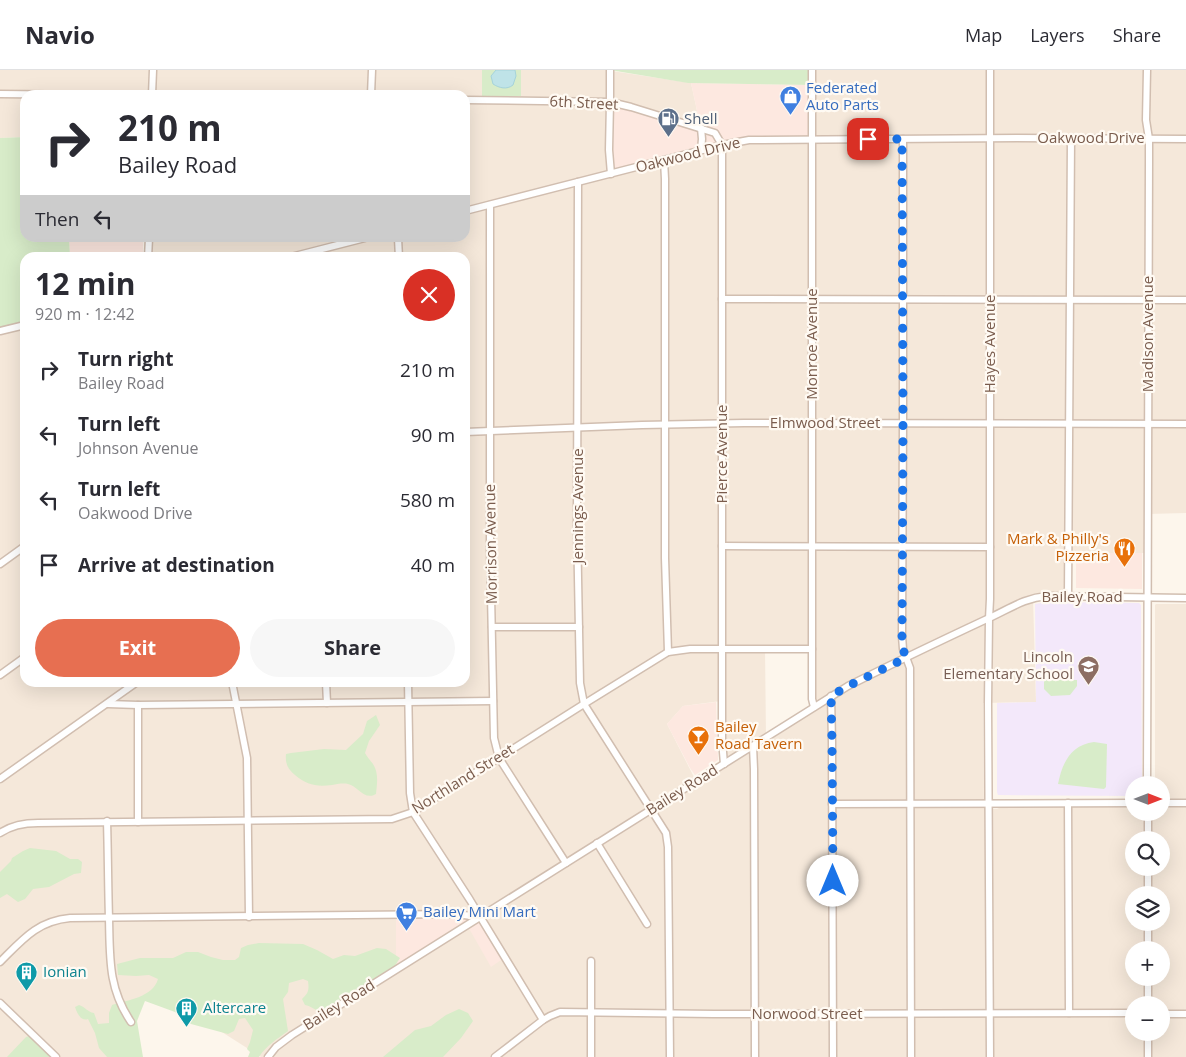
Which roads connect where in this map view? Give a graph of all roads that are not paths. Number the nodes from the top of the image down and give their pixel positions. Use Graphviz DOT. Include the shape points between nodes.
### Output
graph roads {
  1 [pos="152,70"];
  2 [pos="372,70"];
  3 [pos="610,70"];
  4 [pos="812,70"];
  5 [pos="990,70"];
  6 [pos="1146,70"];
  7 [pos="152,90"];
  8 [pos="371,90"];
  9 [pos="0,94"];
  10 [pos="20,94"];
  11 [pos="470,100"];
  12 [pos="610,102"];
  13 [pos="701,128"];
  14 [pos="1070,138"];
  15 [pos="812,139"];
  16 [pos="902,139"];
  17 [pos="990,139"];
  18 [pos="1149,139"];
  19 [pos="1186,139"];
  20 [pos="722,145"];
  21 [pos="701,150"];
  22 [pos="664,160"];
  23 [pos="610,174"];
  24 [pos="578,182"];
  25 [pos="490,205"];
  26 [pos="470,210"];
  27 [pos="348,242"];
  28 [pos="316,250"];
  29 [pos="309,252"];
  30 [pos="722,299"];
  31 [pos="813,300"];
  32 [pos="903,300"];
  33 [pos="990,300"];
  34 [pos="1149,300"];
  35 [pos="1186,300"];
  36 [pos="1069,301"];
  37 [pos="20,326"];
  38 [pos="0,331"];
  39 [pos="812,423"];
  40 [pos="903,423"];
  41 [pos="990,423"];
  42 [pos="1069,423"];
  43 [pos="722,424"];
  44 [pos="1148,424"];
  45 [pos="1186,424"];
  46 [pos="665,425"];
  47 [pos="578,428"];
  48 [pos="490,431"];
  49 [pos="470,432"];
  50 [pos="722,546"];
  51 [pos="812,546"];
  52 [pos="903,546"];
  53 [pos="990,547"];
  54 [pos="20,550"];
  55 [pos="0,564"];
  56 [pos="1068,596"];
  57 [pos="1147,597"];
  58 [pos="1186,598"];
  59 [pos="989,619"];
  60 [pos="492,627"];
  61 [pos="579,627"];
  62 [pos="722,649"];
  63 [pos="812,649"];
  64 [pos="668,652"];
  65 [pos="906,658"];
  66 [pos="20,661"];
  67 [pos="0,675"];
  68 [pos="130,687"];
  69 [pos="233,687"];
  70 [pos="326,687"];
  71 [pos="408,687"];
  72 [pos="831,696"];
  73 [pos="493,701"];
  74 [pos="408,702"];
  75 [pos="327,703"];
  76 [pos="108,704"];
  77 [pos="237,704"];
  78 [pos="584,704"];
  79 [pos="138,705"];
  80 [pos="814,707"];
  81 [pos="752,746"];
  82 [pos="499,758"];
  83 [pos="724,764"];
  84 [pos="1147,776"];
  85 [pos="0,779"];
  86 [pos="910,803"];
  87 [pos="989,803"];
  88 [pos="1068,803"];
  89 [pos="1125,803"];
  90 [pos="1170,803"];
  91 [pos="1186,803"];
  92 [pos="832,804"];
  93 [pos="651,809"];
  94 [pos="413,812"];
  95 [pos="248,820"];
  96 [pos="107,822"];
  97 [pos="138,822"];
  98 [pos="0,832"];
  99 [pos="597,843"];
  100 [pos="566,863"];
  101 [pos="249,917"];
  102 [pos="109,918"];
  103 [pos="479,918"];
  104 [pos="646,924"];
  105 [pos="591,961"];
  106 [pos="0,962"];
  107 [pos="0,1003"];
  108 [pos="591,1012"];
  109 [pos="1069,1013"];
  110 [pos="669,1014"];
  111 [pos="755,1014"];
  112 [pos="833,1014"];
  113 [pos="911,1014"];
  114 [pos="990,1014"];
  115 [pos="1125,1014"];
  116 [pos="1170,1014"];
  117 [pos="1186,1014"];
  118 [pos="543,1020"];
  119 [pos="131,1022"];
  120 [pos="1148,1041"];
  121 [pos="56,1057"];
  122 [pos="268,1057"];
  123 [pos="495,1057"];
  124 [pos="591,1057"];
  125 [pos="670,1057"];
  126 [pos="755,1057"];
  127 [pos="833,1057"];
  128 [pos="911,1057"];
  129 [pos="990,1057"];
  130 [pos="1148,1057"];
  1 -- 7 [label="street"];
  2 -- 8 [label="street"];
  3 -- 12 [label="street"];
  4 -- 15 [label="street, Monroe Avenue"];
  5 -- 17 [label="street, Hayes Avenue"];
  6 -- 18 [label="street, Madison Avenue"];
  9 -- 10 [label="street"];
  11 -- 12 [label="street, 6th Street"];
  12 -- 13 [label="street, 6th Street"];
  12 -- 23 [label="street"];
  13 -- 20 [label="street, 6th Street" via="715,133"];
  13 -- 21 [label="street"];
  14 -- 17 [label="street, Oakwood Drive"];
  14 -- 18 [label="street, Oakwood Drive"];
  14 -- 36 [label="street"];
  15 -- 16 [label="street, Oakwood Drive"];
  15 -- 20 [label="street, Oakwood Drive" via="749,140"];
  15 -- 31 [label="street, Monroe Avenue"];
  16 -- 17 [label="street, Oakwood Drive"];
  16 -- 32 [label="street"];
  17 -- 33 [label="street, Hayes Avenue"];
  18 -- 19 [label="street, Oakwood Drive"];
  18 -- 34 [label="street, Madison Avenue"];
  20 -- 21 [label="street, Oakwood Drive"];
  20 -- 30 [label="street, Pierce Avenue"];
  21 -- 22 [label="street, Oakwood Drive"];
  22 -- 23 [label="street, Oakwood Drive"];
  22 -- 46 [label="street"];
  23 -- 24 [label="street, Oakwood Drive"];
  24 -- 25 [label="street, Oakwood Drive"];
  24 -- 47 [label="street, Jennings Avenue"];
  25 -- 26 [label="street, Oakwood Drive"];
  25 -- 48 [label="street, Morrison Avenue"];
  27 -- 28 [label="street"];
  28 -- 29 [label="street"];
  30 -- 31 [label="street"];
  30 -- 43 [label="street, Pierce Avenue"];
  31 -- 32 [label="street"];
  31 -- 39 [label="street, Monroe Avenue"];
  32 -- 33 [label="street"];
  32 -- 40 [label="street"];
  33 -- 36 [label="street"];
  33 -- 41 [label="street, Hayes Avenue"];
  34 -- 35 [label="street"];
  34 -- 36 [label="street"];
  34 -- 44 [label="street, Madison Avenue"];
  36 -- 42 [label="street"];
  37 -- 38 [label="street"];
  39 -- 40 [label="street, Elmwood Street"];
  39 -- 43 [label="street, Elmwood Street"];
  39 -- 51 [label="street, Monroe Avenue"];
  40 -- 41 [label="street, Elmwood Street"];
  40 -- 52 [label="street"];
  41 -- 42 [label="street, Elmwood Street"];
  41 -- 53 [label="street, Hayes Avenue"];
  42 -- 44 [label="street, Elmwood Street"];
  42 -- 56 [label="street"];
  43 -- 46 [label="street, Elmwood Street"];
  43 -- 50 [label="street, Pierce Avenue"];
  44 -- 45 [label="street, Elmwood Street"];
  44 -- 57 [label="street, Madison Avenue"];
  46 -- 47 [label="street, Elmwood Street"];
  46 -- 64 [label="street"];
  47 -- 48 [label="street, Elmwood Street"];
  47 -- 61 [label="street, Jennings Avenue"];
  48 -- 49 [label="street, Elmwood Street"];
  48 -- 60 [label="street, Morrison Avenue"];
  50 -- 51 [label="street"];
  50 -- 62 [label="street, Pierce Avenue"];
  51 -- 52 [label="street"];
  51 -- 63 [label="street, Monroe Avenue"];
  52 -- 53 [label="street"];
  52 -- 65 [label="street" via="902,642"];
  53 -- 59 [label="street, Hayes Avenue"];
  54 -- 55 [label="street"];
  56 -- 57 [label="street, Bailey Road"];
  56 -- 59 [label="street, Bailey Road" via="1033,598"];
  57 -- 58 [label="street, Bailey Road"];
  57 -- 84 [label="street, Madison Avenue"];
  59 -- 65 [label="street, Bailey Road"];
  59 -- 87 [label="street, Hayes Avenue"];
  60 -- 61 [label="street"];
  60 -- 73 [label="street, Morrison Avenue"];
  61 -- 78 [label="street, Jennings Avenue" via="580,683"];
  62 -- 63 [label="street, Northland Street"];
  62 -- 64 [label="street, Northland Street"];
  62 -- 83 [label="street, Pierce Avenue"];
  63 -- 80 [label="street, Monroe Avenue"];
  64 -- 78 [label="street, Northland Street"];
  65 -- 72 [label="street, Bailey Road"];
  65 -- 86 [label="street" via="910,668"];
  66 -- 67 [label="street"];
  68 -- 76 [label="street"];
  69 -- 77 [label="street"];
  70 -- 75 [label="street"];
  71 -- 74 [label="street"];
  72 -- 80 [label="street, Bailey Road"];
  72 -- 92 [label="street"];
  73 -- 74 [label="street"];
  73 -- 82 [label="street, Morrison Avenue" via="494,738"];
  74 -- 75 [label="street"];
  74 -- 94 [label="street"];
  75 -- 77 [label="street"];
  76 -- 79 [label="street"];
  76 -- 85 [label="street"];
  77 -- 79 [label="street"];
  77 -- 95 [label="street" via="248,758"];
  78 -- 82 [label="street, Northland Street"];
  78 -- 93 [label="street, Jennings Avenue"];
  79 -- 97 [label="street"];
  80 -- 81 [label="street, Bailey Road"];
  81 -- 83 [label="street, Bailey Road"];
  81 -- 111 [label="street"];
  82 -- 94 [label="street, Northland Street"];
  82 -- 100 [label="street, Morrison Avenue"];
  83 -- 93 [label="street, Bailey Road"];
  86 -- 87 [label="street"];
  86 -- 92 [label="street"];
  86 -- 113 [label="street"];
  87 -- 88 [label="street"];
  87 -- 114 [label="street, Hayes Avenue"];
  88 -- 89 [label="street"];
  88 -- 109 [label="street"];
  90 -- 91 [label="street"];
  92 -- 112 [label="street"];
  93 -- 99 [label="street, Bailey Road"];
  93 -- 110 [label="street, Jennings Avenue" via="666,833 668,847"];
  94 -- 95 [label="street, Northland Street" via="392,819"];
  94 -- 103 [label="street"];
  95 -- 97 [label="street, Northland Street"];
  95 -- 101 [label="street"];
  96 -- 97 [label="street, Northland Street"];
  96 -- 98 [label="street, Northland Street" via="29,823"];
  96 -- 102 [label="street"];
  99 -- 100 [label="street, Bailey Road"];
  99 -- 104 [label="street"];
  100 -- 103 [label="street, Bailey Road"];
  101 -- 102 [label="street"];
  101 -- 103 [label="street" via="456,914"];
  102 -- 106 [label="street" via="51,921 30,932"];
  102 -- 119 [label="street" via="112,980"];
  103 -- 118 [label="street"];
  103 -- 122 [label="street, Bailey Road" via="281,1042"];
  105 -- 108 [label="street"];
  107 -- 121 [label="street"];
  108 -- 110 [label="street, Norwood Street"];
  108 -- 118 [label="street, Norwood Street" via="560,1012"];
  108 -- 124 [label="street"];
  109 -- 114 [label="street, Norwood Street"];
  109 -- 115 [label="street, Norwood Street"];
  110 -- 111 [label="street, Norwood Street"];
  110 -- 125 [label="street, Jennings Avenue"];
  111 -- 112 [label="street, Norwood Street"];
  111 -- 126 [label="street"];
  112 -- 113 [label="street, Norwood Street"];
  112 -- 127 [label="street"];
  113 -- 114 [label="street, Norwood Street"];
  113 -- 128 [label="street"];
  114 -- 129 [label="street, Hayes Avenue"];
  116 -- 117 [label="street"];
  118 -- 123 [label="street, Norwood Street"];
  120 -- 130 [label="street"];
}
